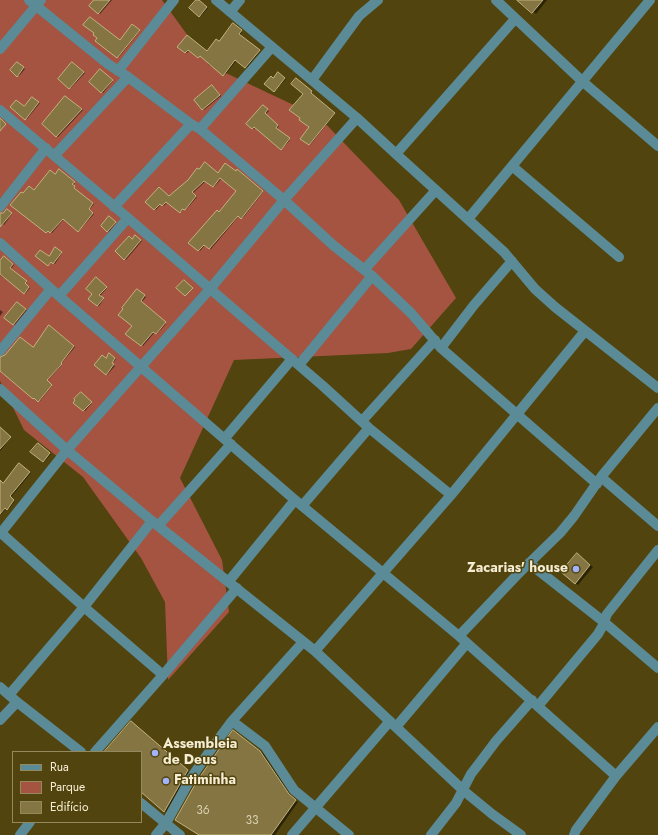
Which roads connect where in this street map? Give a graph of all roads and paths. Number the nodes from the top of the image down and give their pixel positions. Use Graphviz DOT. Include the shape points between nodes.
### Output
graph roads {
  1 [pos="174,0"];
  2 [pos="216,0"];
  3 [pos="240,0"];
  4 [pos="378,0"];
  5 [pos="496,0"];
  6 [pos="650,0"];
  7 [pos="35,2"];
  8 [pos="230,12"];
  9 [pos="515,19"];
  10 [pos="272,47"];
  11 [pos="0,49"];
  12 [pos="118,71"];
  13 [pos="128,76"];
  14 [pos="312,80"];
  15 [pos="582,81"];
  16 [pos="0,110"];
  17 [pos="357,118"];
  18 [pos="191,124"];
  19 [pos="200,129"];
  20 [pos="658,146"];
  21 [pos="46,148"];
  22 [pos="396,154"];
  23 [pos="54,155"];
  24 [pos="512,166"];
  25 [pos="436,190"];
  26 [pos="284,200"];
  27 [pos="0,207"];
  28 [pos="114,208"];
  29 [pos="128,218"];
  30 [pos="468,219"];
  31 [pos="0,243"];
  32 [pos="619,257"];
  33 [pos="512,261"];
  34 [pos="368,273"];
  35 [pos="51,289"];
  36 [pos="210,289"];
  37 [pos="59,296"];
  38 [pos="585,331"];
  39 [pos="438,344"];
  40 [pos="0,351"];
  41 [pos="296,362"];
  42 [pos="140,366"];
  43 [pos="658,388"];
  44 [pos="0,389"];
  45 [pos="658,408"];
  46 [pos="517,414"];
  47 [pos="366,424"];
  48 [pos="228,441"];
  49 [pos="68,450"];
  50 [pos="599,480"];
  51 [pos="451,495"];
  52 [pos="299,503"];
  53 [pos="155,524"];
  54 [pos="658,526"];
  55 [pos="0,533"];
  56 [pos="658,550"];
  57 [pos="529,563"];
  58 [pos="383,573"];
  59 [pos="228,581"];
  60 [pos="236,588"];
  61 [pos="84,608"];
  62 [pos="604,622"];
  63 [pos="459,636"];
  64 [pos="303,642"];
  65 [pos="467,643"];
  66 [pos="315,651"];
  67 [pos="658,668"];
  68 [pos="163,675"];
  69 [pos="0,686"];
  70 [pos="13,698"];
  71 [pos="535,703"];
  72 [pos="0,720"];
  73 [pos="232,721"];
  74 [pos="393,724"];
  75 [pos="658,727"];
  76 [pos="80,751"];
  77 [pos="96,751"];
  78 [pos="616,776"];
  79 [pos="464,791"];
  80 [pos="142,804"];
  81 [pos="316,808"];
  82 [pos="29,823"];
  83 [pos="166,823"];
  84 [pos="574,833"];
  85 [pos="20,835"];
  86 [pos="156,835"];
  87 [pos="180,835"];
  88 [pos="292,835"];
  89 [pos="349,835"];
  90 [pos="431,835"];
  91 [pos="521,835"];
  1 -- 12 [label="street"];
  2 -- 8 [label="street"];
  3 -- 8 [label="street"];
  4 -- 14 [label="street" via="359,16"];
  5 -- 9 [label="street"];
  6 -- 15 [label="street"];
  7 -- 11 [label="street"];
  7 -- 12 [label="street"];
  8 -- 10 [label="street"];
  9 -- 15 [label="street"];
  9 -- 22 [label="street"];
  10 -- 14 [label="street"];
  10 -- 19 [label="street"];
  12 -- 13 [label="street"];
  13 -- 18 [label="street"];
  13 -- 23 [label="street"];
  14 -- 17 [label="street"];
  15 -- 20 [label="street"];
  15 -- 24 [label="street"];
  16 -- 21 [label="street"];
  17 -- 22 [label="street"];
  17 -- 26 [label="street"];
  18 -- 19 [label="street"];
  18 -- 28 [label="street"];
  19 -- 26 [label="street"];
  21 -- 23 [label="street"];
  21 -- 27 [label="street"];
  22 -- 25 [label="street"];
  23 -- 28 [label="street"];
  24 -- 30 [label="street"];
  24 -- 32 [label="street"];
  25 -- 30 [label="street"];
  25 -- 34 [label="street"];
  26 -- 34 [label="street"];
  26 -- 36 [label="street"];
  28 -- 29 [label="street"];
  29 -- 36 [label="street"];
  29 -- 37 [label="street"];
  30 -- 33 [label="street"];
  31 -- 35 [label="street"];
  33 -- 38 [label="street" via="535,289"];
  33 -- 39 [label="street"];
  34 -- 39 [label="street" via="411,313"];
  34 -- 41 [label="street"];
  35 -- 37 [label="street"];
  35 -- 40 [label="street"];
  36 -- 41 [label="street"];
  36 -- 42 [label="street"];
  37 -- 42 [label="street"];
  38 -- 43 [label="street"];
  38 -- 46 [label="street"];
  39 -- 46 [label="street"];
  39 -- 47 [label="street"];
  41 -- 47 [label="street"];
  41 -- 48 [label="street"];
  42 -- 48 [label="street"];
  42 -- 49 [label="street"];
  44 -- 49 [label="street"];
  45 -- 50 [label="street"];
  46 -- 50 [label="street"];
  46 -- 51 [label="street"];
  47 -- 51 [label="street"];
  47 -- 52 [label="street"];
  48 -- 52 [label="street"];
  48 -- 53 [label="street"];
  49 -- 53 [label="street"];
  49 -- 55 [label="street"];
  50 -- 54 [label="street"];
  50 -- 57 [label="street" via="560,533"];
  51 -- 58 [label="street"];
  52 -- 58 [label="street"];
  52 -- 59 [label="street"];
  53 -- 59 [label="street"];
  53 -- 61 [label="street"];
  55 -- 61 [label="street"];
  56 -- 62 [label="street" via="607,614"];
  57 -- 62 [label="street"];
  57 -- 63 [label="street"];
  58 -- 63 [label="street"];
  58 -- 66 [label="street"];
  59 -- 60 [label="street"];
  60 -- 64 [label="street"];
  60 -- 68 [label="street"];
  61 -- 68 [label="street"];
  61 -- 70 [label="street"];
  62 -- 67 [label="street"];
  62 -- 71 [label="street" via="598,634"];
  63 -- 65 [label="street"];
  64 -- 66 [label="street"];
  64 -- 73 [label="street"];
  65 -- 71 [label="street"];
  65 -- 74 [label="street"];
  66 -- 74 [label="street"];
  68 -- 77 [label="street"];
  69 -- 70 [label="street"];
  70 -- 72 [label="street"];
  70 -- 76 [label="street"];
  71 -- 78 [label="street"];
  71 -- 79 [label="street" via="496,741 471,774"];
  73 -- 81 [label="street" via="265,746 294,790"];
  73 -- 83 [label="street" via="191,778"];
  74 -- 79 [label="street"];
  74 -- 81 [label="street"];
  75 -- 78 [label="street"];
  78 -- 84 [label="street"];
  79 -- 90 [label="street"];
  79 -- 91 [label="street"];
  80 -- 83 [label="street"];
  81 -- 88 [label="street"];
  81 -- 89 [label="street"];
  82 -- 85 [label="street"];
  83 -- 86 [label="street"];
  83 -- 87 [label="street"];
}
